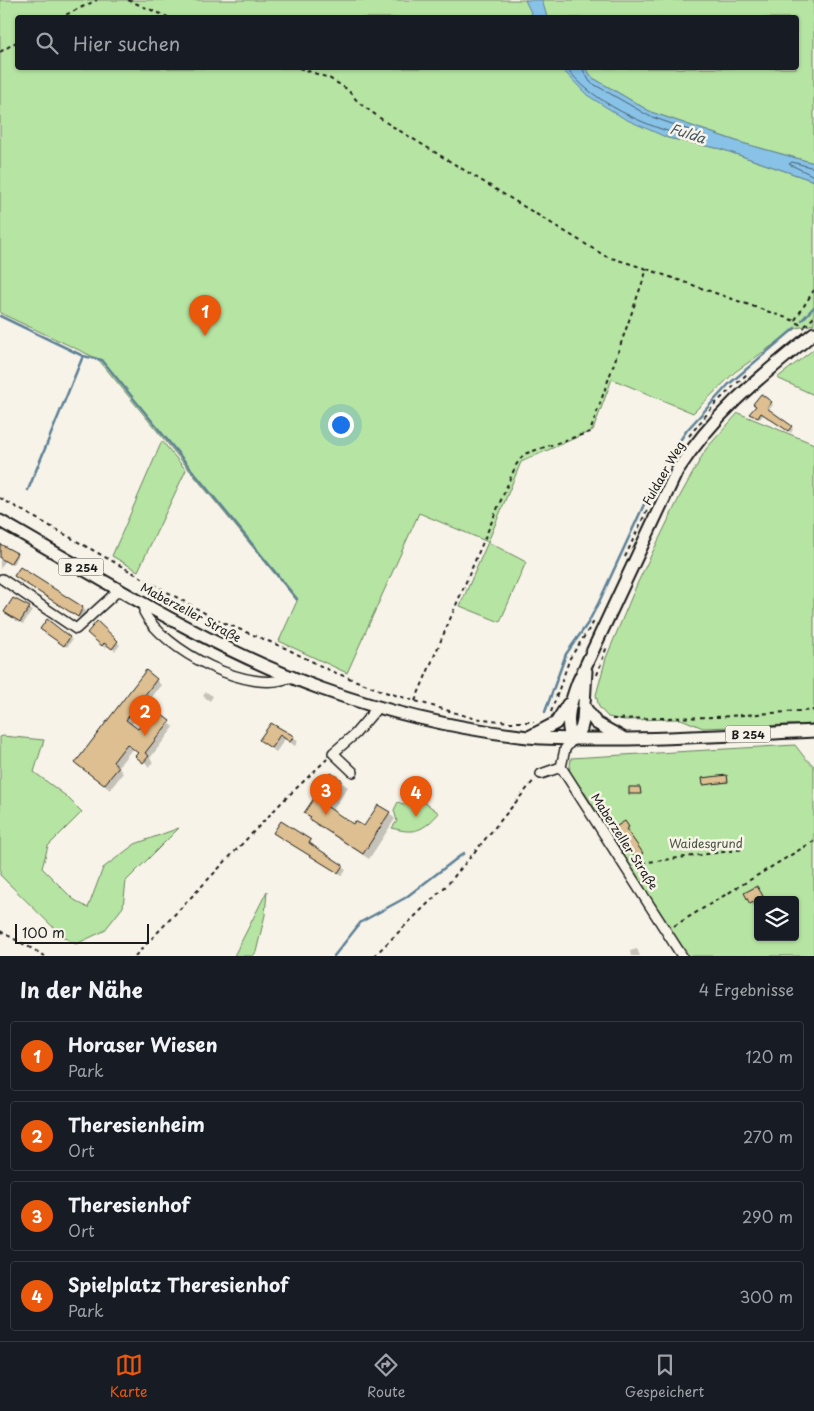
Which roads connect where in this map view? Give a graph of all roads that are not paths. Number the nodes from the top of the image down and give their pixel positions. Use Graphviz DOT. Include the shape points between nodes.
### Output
graph roads {
  1 [pos="814,333"];
  2 [pos="0,521"];
  3 [pos="2,579"];
  4 [pos="120,589"];
  5 [pos="146,604"];
  6 [pos="586,664"];
  7 [pos="292,676"];
  8 [pos="572,698"];
  9 [pos="584,706"];
  10 [pos="378,707"];
  11 [pos="814,731"];
  12 [pos="530,737"];
  13 [pos="625,739"];
  14 [pos="572,740"];
  15 [pos="561,767"];
  16 [pos="353,772"];
  17 [pos="541,774"];
  18 [pos="682,956"];
  1 -- 6 [label="main road, Fuldaer Weg" via="732,401 690,452 662,500"];
  2 -- 4 [label="main road, Maberzeller Straße / B 254"];
  3 -- 4 [label="lane" via="76,629"];
  4 -- 5 [label="main road, Maberzeller Straße / B 254"];
  5 -- 7 [label="main road, Maberzeller Straße / B 254"];
  5 -- 7 [label="lane" via="144,612 154,628 191,655 249,680 282,682"];
  6 -- 8 [label="main road, Fuldaer Weg"];
  6 -- 9 [label="main road, Fuldaer Weg"];
  7 -- 10 [label="main road, Maberzeller Straße / B 254"];
  8 -- 12 [label="main road" via="556,723"];
  8 -- 14 [label="main road, Fuldaer Weg" via="568,728"];
  9 -- 13 [label="main road" via="596,723"];
  9 -- 14 [label="main road, Fuldaer Weg" via="581,729"];
  10 -- 12 [label="main road, Maberzeller Straße / B 254" via="446,724"];
  10 -- 16 [label="lane" via="333,753"];
  11 -- 13 [label="main road, Maberzeller Straße / B 254"];
  12 -- 14 [label="main road, Maberzeller Straße / B 254"];
  13 -- 14 [label="main road, Maberzeller Straße / B 254"];
  14 -- 15 [label="lane" via="565,748"];
  15 -- 17 [label="lane"];
  15 -- 18 [label="lane, Maberzeller Straße"];
}
